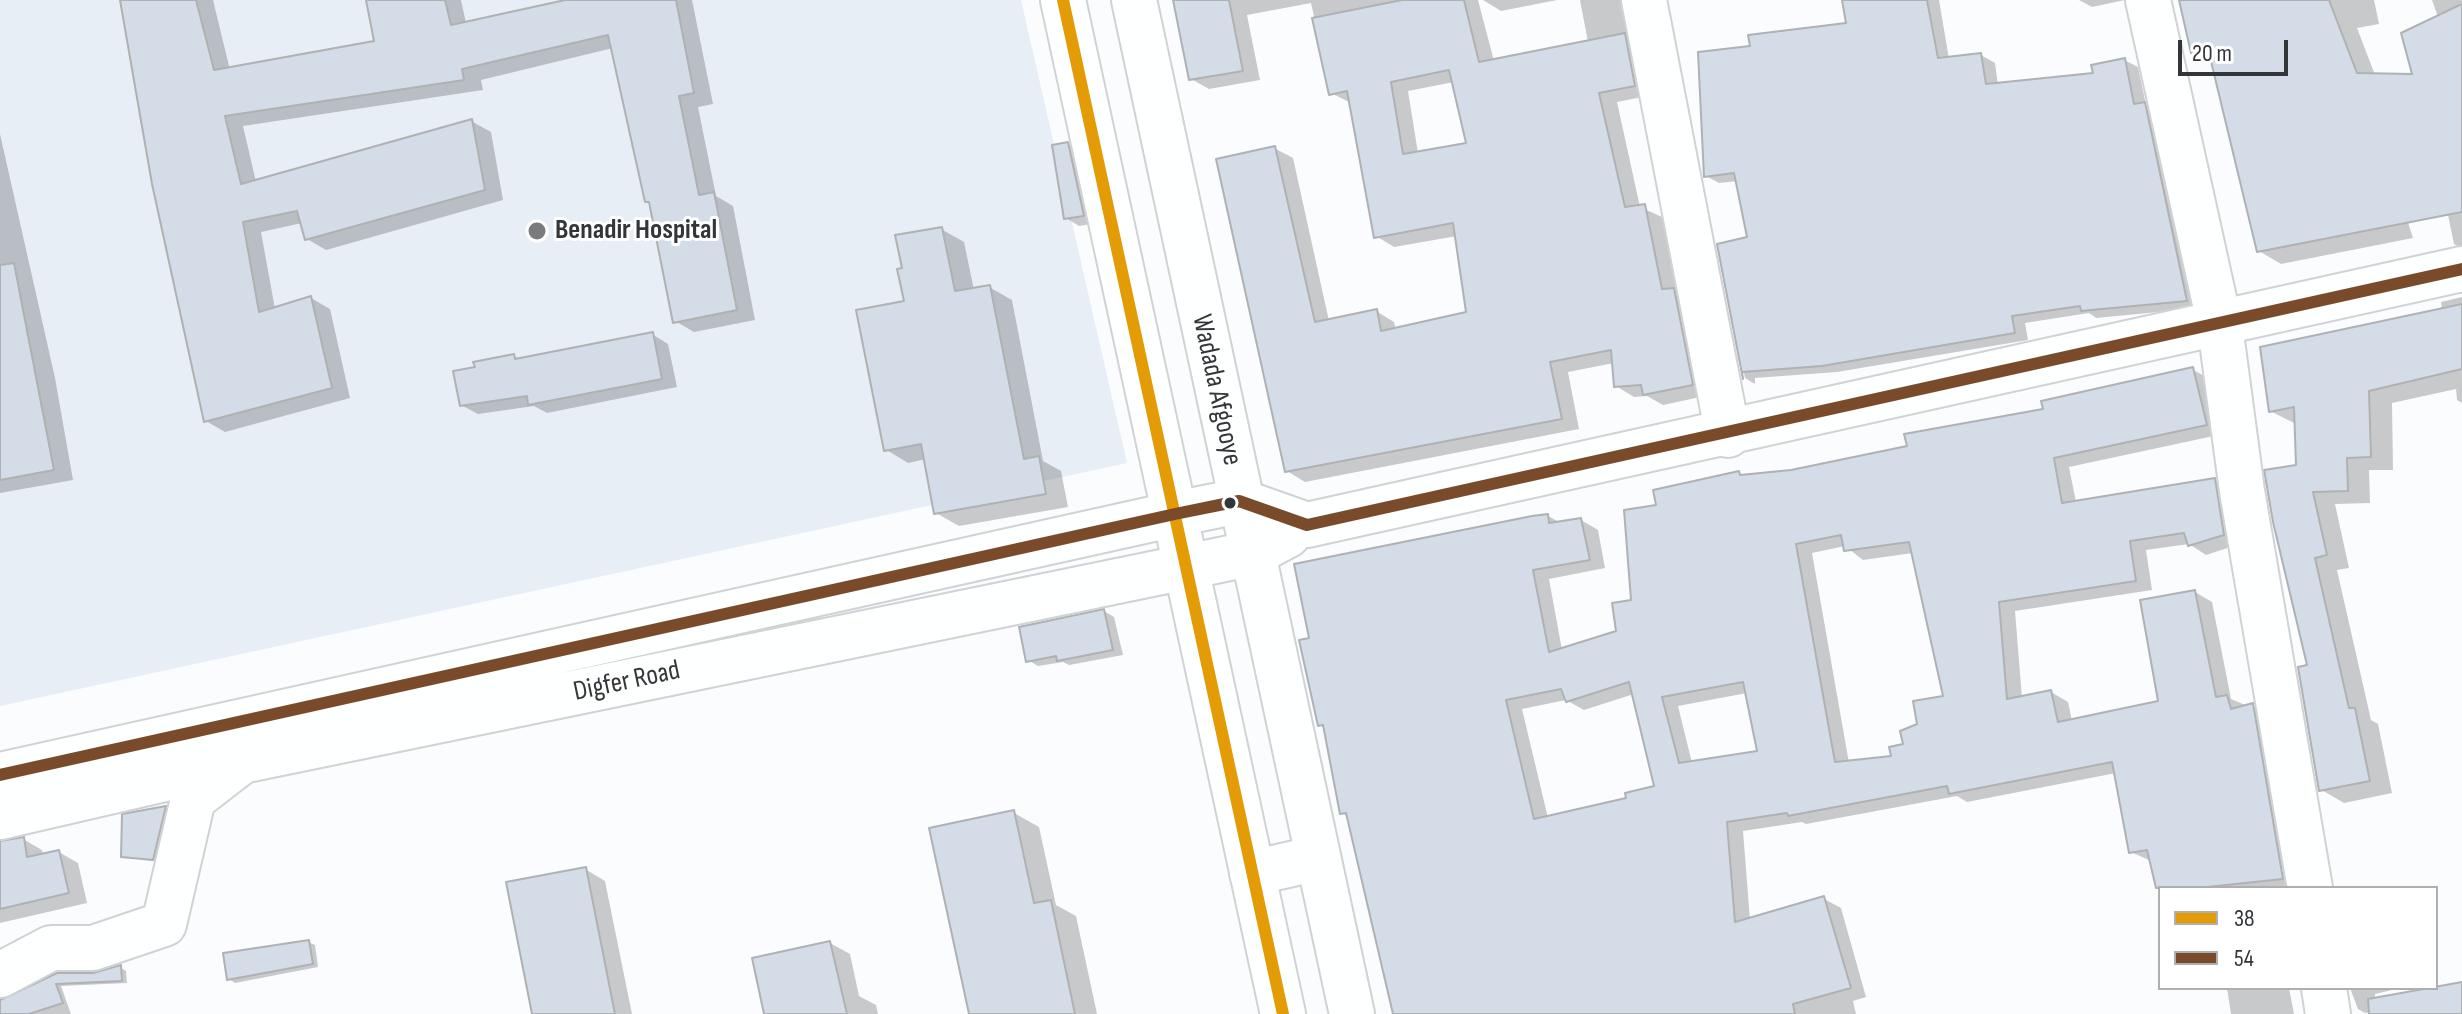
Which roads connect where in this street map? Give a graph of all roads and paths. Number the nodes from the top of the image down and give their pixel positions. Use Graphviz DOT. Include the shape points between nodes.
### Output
graph roads {
  1 [pos="1063,0"];
  2 [pos="1134,0"];
  3 [pos="1644,0"];
  4 [pos="2148,0"];
  5 [pos="2462,269"];
  6 [pos="2220,326"];
  7 [pos="1728,435"];
  8 [pos="1239,501"];
  9 [pos="1175,514"];
  10 [pos="1307,525"];
  11 [pos="1254,553"];
  12 [pos="1187,567"];
  13 [pos="242,761"];
  14 [pos="0,775"];
  15 [pos="0,817"];
  16 [pos="1318,858"];
  17 [pos="1252,873"];
  18 [pos="2310,886"];
  19 [pos="0,975"];
  20 [pos="2324,990"];
  21 [pos="1283,1014"];
  22 [pos="1352,1014"];
  23 [pos="2328,1014"];
  1 -- 9 [label="main road"];
  2 -- 8 [label="main road, Wadada Afgooye"];
  3 -- 7 [label="main road"];
  4 -- 6 [label="main road"];
  5 -- 6 [label="main road"];
  6 -- 7 [label="main road"];
  6 -- 18 [label="main road" via="2242,491"];
  7 -- 10 [label="main road"];
  8 -- 9 [label="main road, Digfer Road"];
  8 -- 10 [label="main road"];
  8 -- 11 [label="main road, Wadada Afgooye"];
  9 -- 12 [label="main road"];
  9 -- 14 [label="main road, Digfer Road"];
  10 -- 11 [label="main road, Digfer Road"];
  11 -- 12 [label="main road, Digfer Road"];
  11 -- 16 [label="main road, Wadada Afgooye"];
  12 -- 13 [label="main road, Digfer Road"];
  12 -- 17 [label="main road"];
  13 -- 15 [label="main road, Digfer Road"];
  13 -- 19 [label="main road" via="193,799 164,924 93,948 51,948"];
  16 -- 17 [label="main road"];
  16 -- 22 [label="main road, Wadada Afgooye"];
  17 -- 21 [label="main road"];
  20 -- 23 [label="main road"];
}
